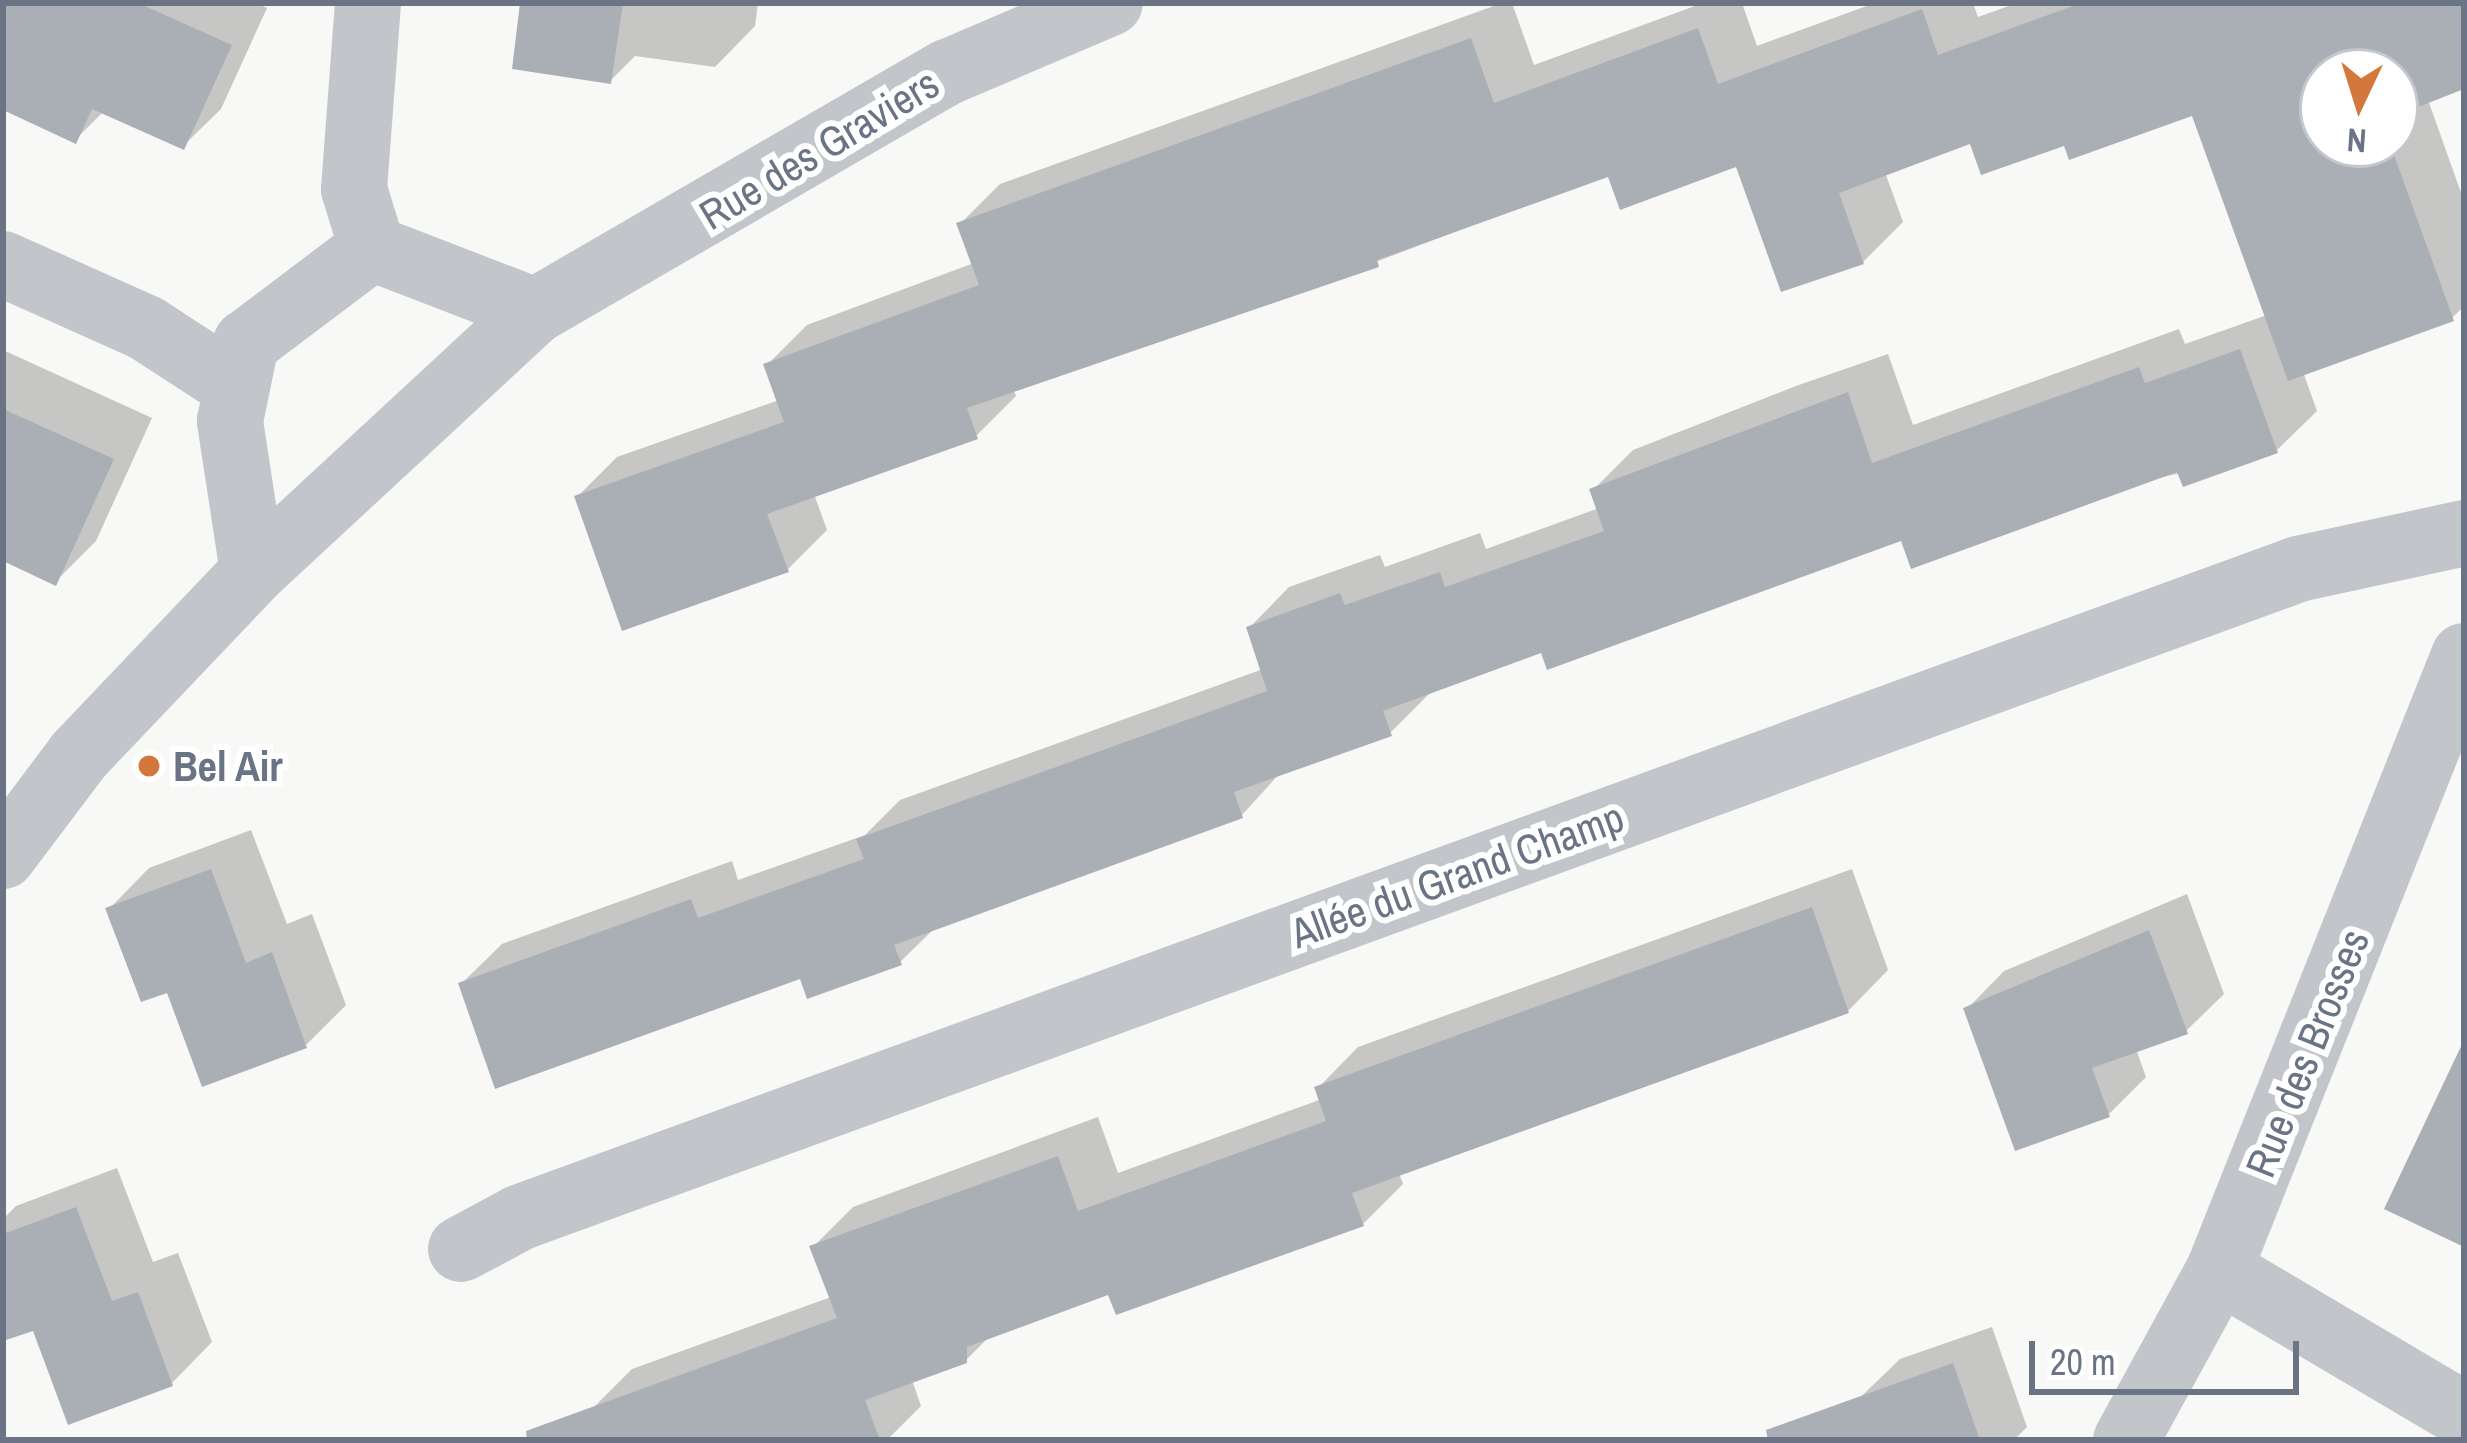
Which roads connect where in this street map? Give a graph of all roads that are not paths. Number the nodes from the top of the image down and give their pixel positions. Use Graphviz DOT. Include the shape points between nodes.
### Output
graph roads {
  1 [pos="368,3"];
  2 [pos="1110,3"];
  3 [pos="372,248"];
  4 [pos="3,264"];
  5 [pos="536,310"];
  6 [pos="237,387"];
  7 [pos="2464,533"];
  8 [pos="253,572"];
  9 [pos="2464,656"];
  10 [pos="3,856"];
  11 [pos="461,1249"];
  12 [pos="2219,1270"];
  13 [pos="2464,1414"];
  14 [pos="2126,1440"];
  1 -- 3 [label="street" via="354,189"];
  2 -- 5 [label="street, Rue des Graviers" via="948,71"];
  3 -- 5 [label="street"];
  3 -- 6 [label="street" via="246,343"];
  4 -- 6 [label="street" via="146,328"];
  5 -- 8 [label="street, Rue des Graviers"];
  6 -- 8 [label="street" via="230,421"];
  7 -- 11 [label="street, Allée du Grand Champ" via="2299,569 521,1217"];
  8 -- 10 [label="street, Rue des Graviers" via="79,755"];
  9 -- 12 [label="street, Rue des Brosses"];
  12 -- 13 [label="street"];
  12 -- 14 [label="street, Rue des Brosses"];
}
